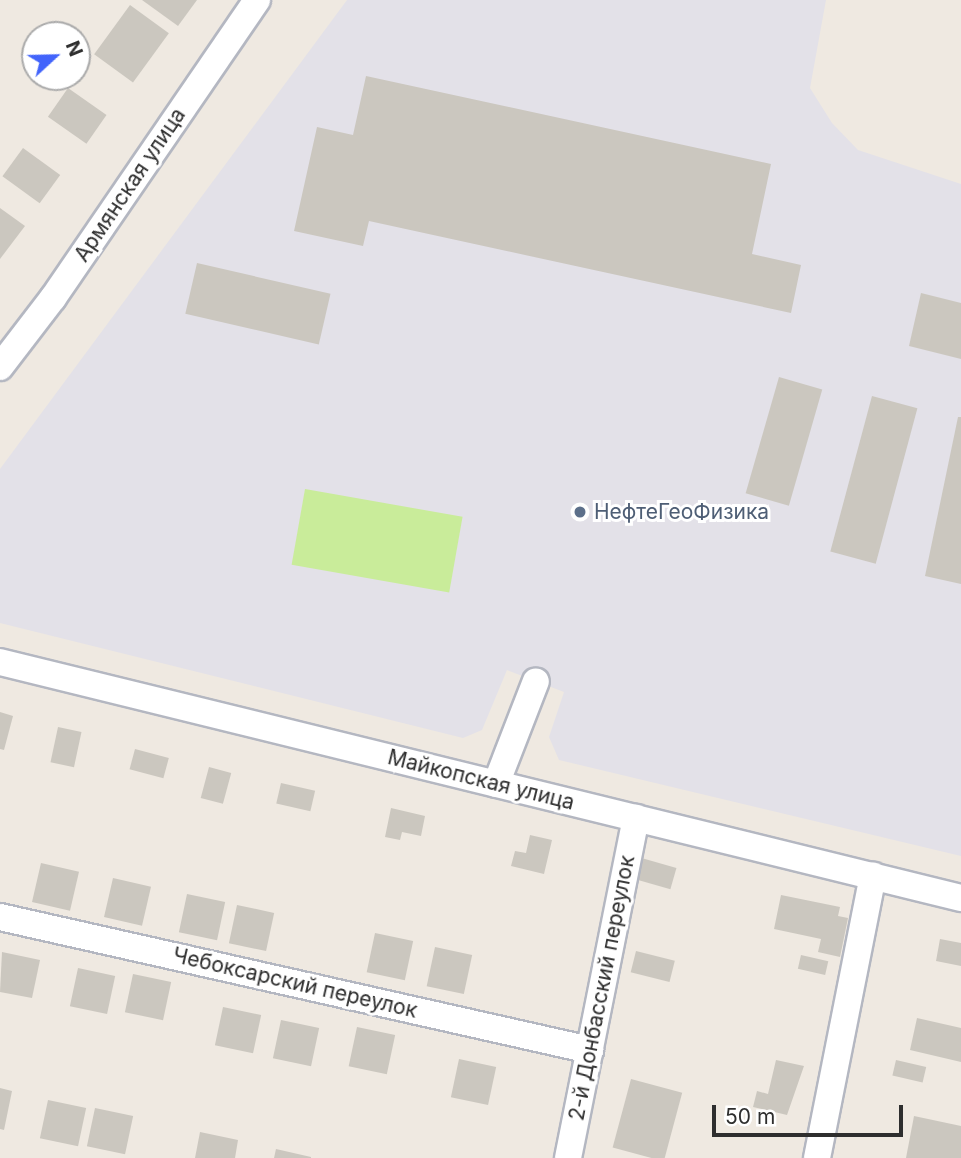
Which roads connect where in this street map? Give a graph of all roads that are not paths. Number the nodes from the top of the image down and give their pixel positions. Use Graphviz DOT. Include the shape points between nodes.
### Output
graph roads {
  1 [pos="250,3"];
  2 [pos="0,367"];
  3 [pos="0,663"];
  4 [pos="536,681"];
  5 [pos="496,784"];
  6 [pos="636,818"];
  7 [pos="873,876"];
  8 [pos="961,898"];
  9 [pos="0,916"];
  10 [pos="590,1050"];
  11 [pos="568,1158"];
  12 [pos="817,1158"];
  1 -- 2 [label="street, Армянская улица" via="53,298"];
  3 -- 5 [label="street, Майкопская улица"];
  4 -- 5 [label="street"];
  5 -- 6 [label="street, Майкопская улица"];
  6 -- 7 [label="street, Майкопская улица"];
  6 -- 10 [label="street, 2-й Донбасский переулок"];
  7 -- 8 [label="street, Майкопская улица"];
  7 -- 12 [label="street"];
  9 -- 10 [label="street, Чебоксарский переулок"];
  10 -- 11 [label="street, 2-й Донбасский переулок"];
}
